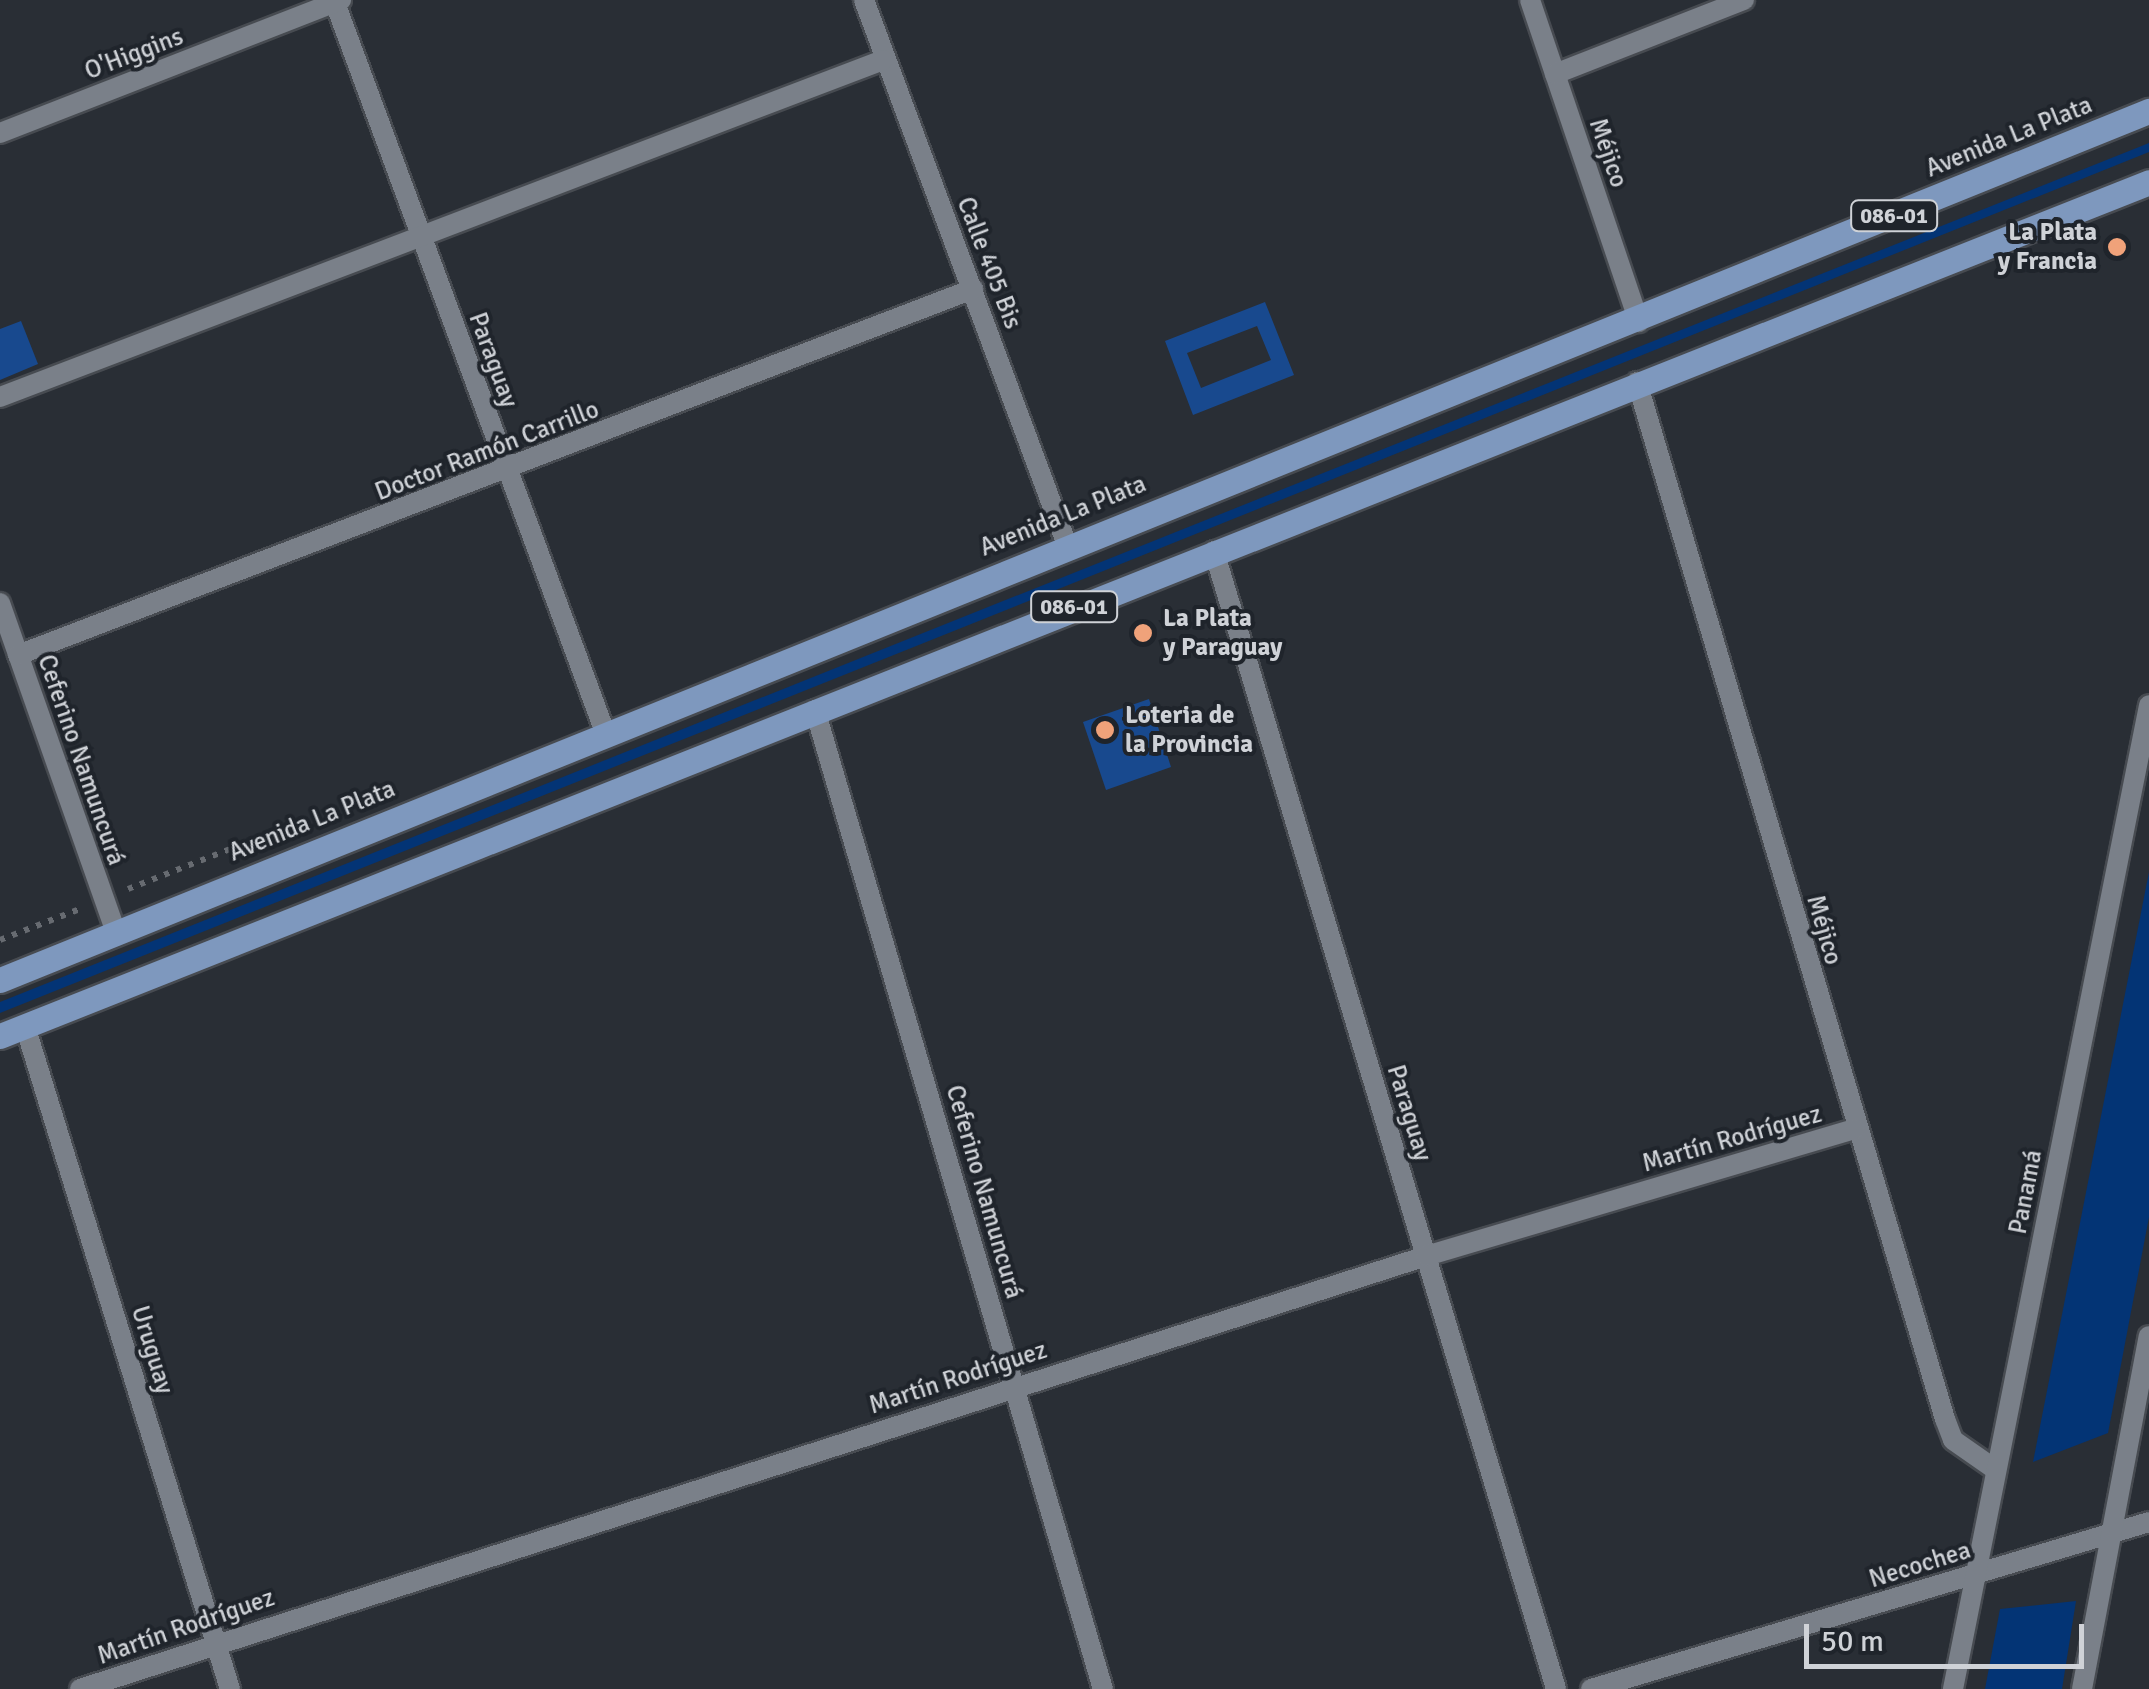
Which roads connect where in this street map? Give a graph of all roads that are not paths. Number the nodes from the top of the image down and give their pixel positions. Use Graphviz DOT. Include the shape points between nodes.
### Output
graph roads {
  1 [pos="864,0"];
  2 [pos="1530,0"];
  3 [pos="1744,0"];
  4 [pos="337,1"];
  5 [pos="883,60"];
  6 [pos="1555,74"];
  7 [pos="2149,112"];
  8 [pos="0,133"];
  9 [pos="2149,182"];
  10 [pos="422,236"];
  11 [pos="974,289"];
  12 [pos="1639,322"];
  13 [pos="1637,382"];
  14 [pos="0,396"];
  15 [pos="506,472"];
  16 [pos="1068,545"];
  17 [pos="1214,551"];
  18 [pos="0,603"];
  19 [pos="18,655"];
  20 [pos="2149,705"];
  21 [pos="815,710"];
  22 [pos="606,735"];
  23 [pos="116,933"];
  24 [pos="0,980"];
  25 [pos="25,1026"];
  26 [pos="0,1036"];
  27 [pos="1855,1129"];
  28 [pos="1426,1256"];
  29 [pos="2149,1336"];
  30 [pos="1015,1386"];
  31 [pos="1996,1470"];
  32 [pos="2149,1522"];
  33 [pos="2110,1533"];
  34 [pos="1974,1576"];
  35 [pos="216,1642"];
  36 [pos="80,1689"];
  37 [pos="230,1689"];
  38 [pos="1103,1689"];
  39 [pos="1556,1689"];
  40 [pos="1590,1689"];
  41 [pos="1953,1689"];
  42 [pos="2082,1689"];
  1 -- 5 [label="street, Calle 405 Bis"];
  2 -- 6 [label="street, Méjico"];
  3 -- 6 [label="street"];
  4 -- 8 [label="street, O'Higgins"];
  4 -- 10 [label="street, Paraguay"];
  5 -- 10 [label="street"];
  5 -- 11 [label="street, Calle 405 Bis"];
  6 -- 12 [label="street, Méjico"];
  7 -- 12 [label="main road, Avenida La Plata / 086-01"];
  9 -- 13 [label="main road, 086-01"];
  10 -- 14 [label="street"];
  10 -- 15 [label="street, Paraguay"];
  11 -- 15 [label="street, Doctor Ramón Carrillo"];
  11 -- 16 [label="street, Calle 405 Bis"];
  12 -- 16 [label="main road, Avenida La Plata / 086-01"];
  13 -- 17 [label="main road, 086-01"];
  13 -- 27 [label="street, Méjico"];
  15 -- 19 [label="street, Doctor Ramón Carrillo"];
  15 -- 22 [label="street, Paraguay"];
  16 -- 22 [label="main road, Avenida La Plata / 086-01"];
  17 -- 21 [label="main road, 086-01"];
  17 -- 28 [label="street, Paraguay"];
  18 -- 19 [label="street, Ceferino Namuncurá"];
  19 -- 23 [label="street, Ceferino Namuncurá"];
  20 -- 31 [label="street, Panamá"];
  21 -- 25 [label="main road, 086-01"];
  21 -- 30 [label="street, Ceferino Namuncurá"];
  22 -- 23 [label="main road, Avenida La Plata / 086-01"];
  23 -- 24 [label="main road, Avenida La Plata / 086-01"];
  25 -- 26 [label="main road, 086-01"];
  25 -- 35 [label="street, Uruguay"];
  27 -- 28 [label="street, Martín Rodríguez"];
  27 -- 31 [label="street, Méjico" via="1953,1440"];
  28 -- 30 [label="street, Martín Rodríguez"];
  28 -- 39 [label="street, Paraguay"];
  29 -- 33 [label="street"];
  30 -- 35 [label="street, Martín Rodríguez"];
  30 -- 38 [label="street, Ceferino Namuncurá"];
  31 -- 34 [label="street, Panamá"];
  32 -- 33 [label="street, Necochea"];
  33 -- 34 [label="street, Necochea"];
  33 -- 42 [label="street"];
  34 -- 40 [label="street, Necochea"];
  34 -- 41 [label="street, Panamá"];
  35 -- 36 [label="street, Martín Rodríguez"];
  35 -- 37 [label="street, Uruguay"];
}
